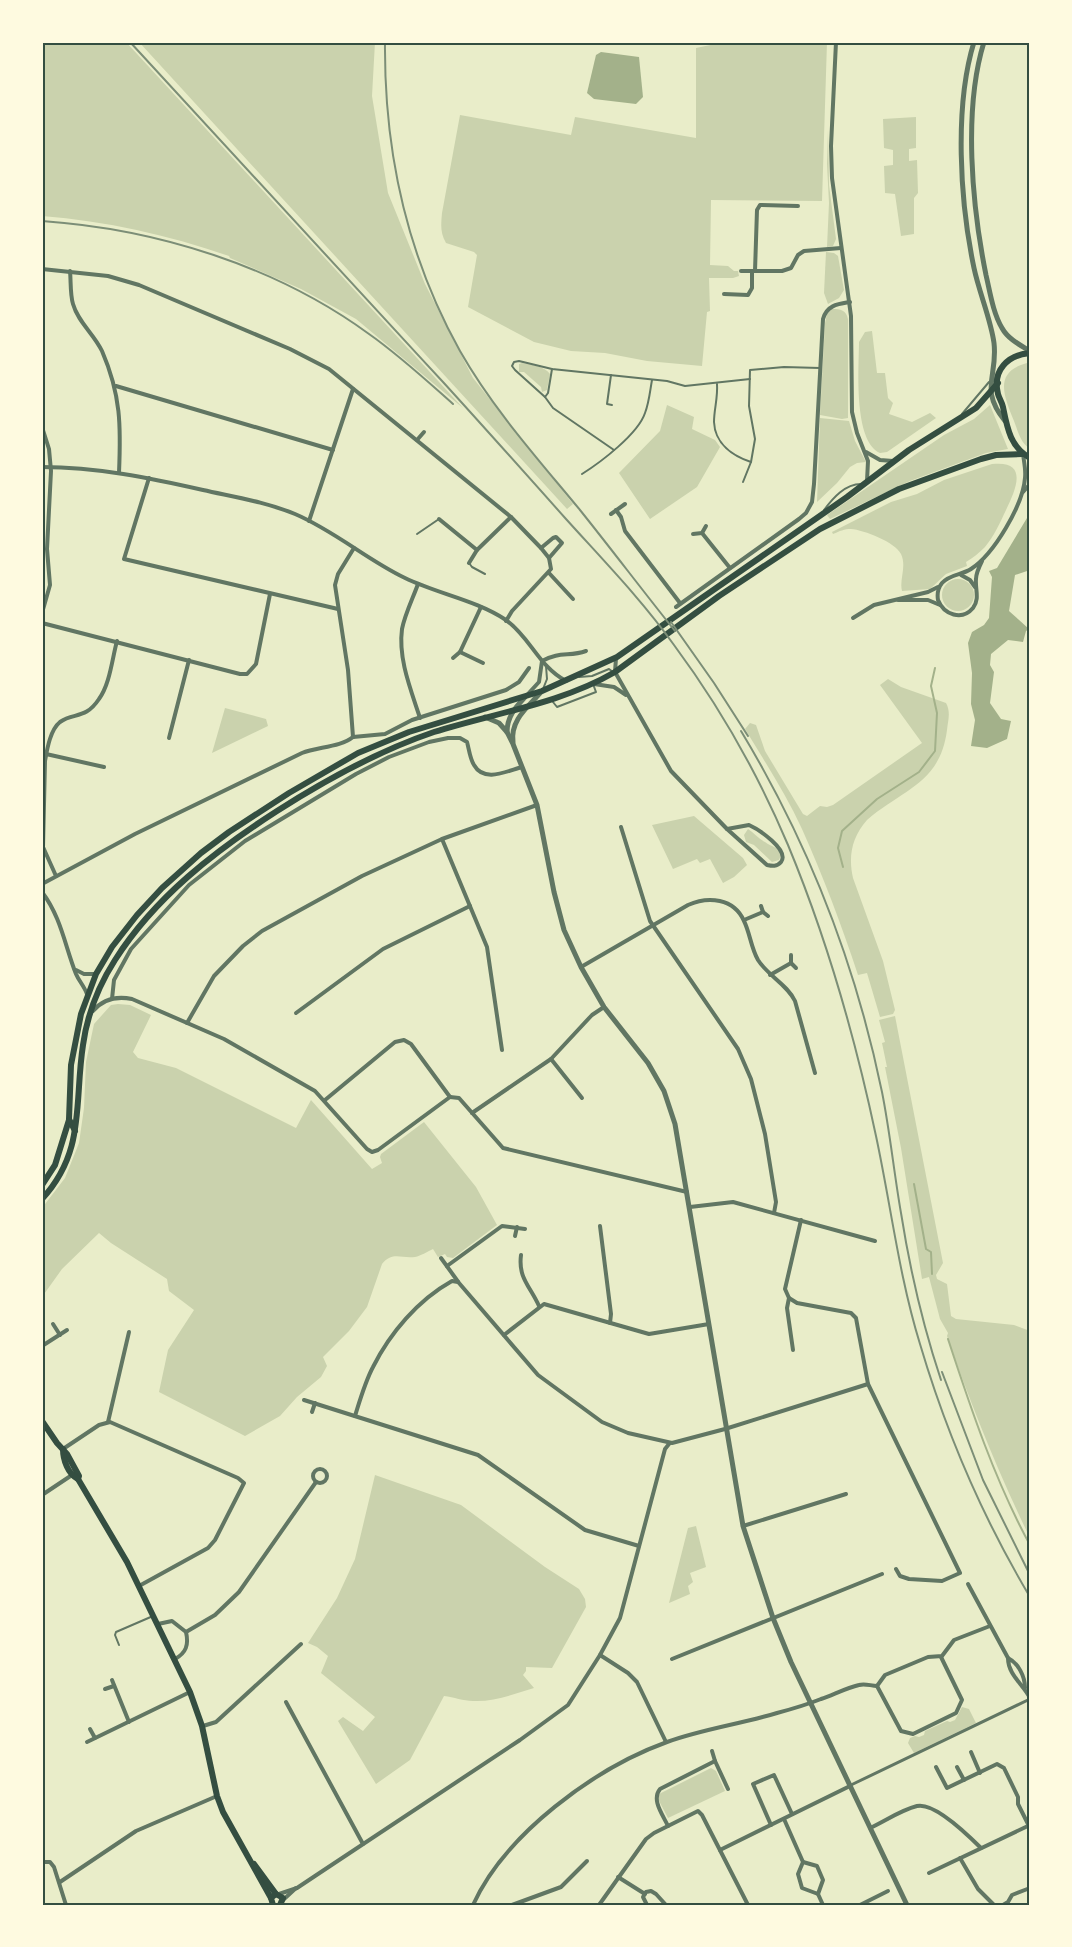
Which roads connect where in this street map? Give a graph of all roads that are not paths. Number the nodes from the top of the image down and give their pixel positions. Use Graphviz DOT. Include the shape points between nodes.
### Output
graph roads {
  1 [pos="836,42"];
  2 [pos="974,42"];
  3 [pos="984,42"];
  4 [pos="798,206"];
  5 [pos="841,248"];
  6 [pos="42,269"];
  7 [pos="70,271"];
  8 [pos="741,271"];
  9 [pos="754,271"];
  10 [pos="724,294"];
  11 [pos="850,302"];
  12 [pos="1030,352"];
  13 [pos="820,368"];
  14 [pos="1000,368"];
  15 [pos="552,369"];
  16 [pos="611,375"];
  17 [pos="750,379"];
  18 [pos="652,380"];
  19 [pos="990,381"];
  20 [pos="716,383"];
  21 [pos="998,383"];
  22 [pos="116,386"];
  23 [pos="353,389"];
  24 [pos="990,393"];
  25 [pos="545,397"];
  26 [pos="612,405"];
  27 [pos="959,419"];
  28 [pos="1005,421"];
  29 [pos="42,427"];
  30 [pos="424,432"];
  31 [pos="417,440"];
  32 [pos="333,450"];
  33 [pos="614,450"];
  34 [pos="866,451"];
  35 [pos="1023,454"];
  36 [pos="1030,458"];
  37 [pos="894,461"];
  38 [pos="751,462"];
  39 [pos="42,467"];
  40 [pos="51,467"];
  41 [pos="119,473"];
  42 [pos="582,474"];
  43 [pos="149,478"];
  44 [pos="743,482"];
  45 [pos="865,483"];
  46 [pos="1030,484"];
  47 [pos="1021,495"];
  48 [pos="624,504"];
  49 [pos="616,510"];
  50 [pos="611,514"];
  51 [pos="511,518"];
  52 [pos="439,519"];
  53 [pos="309,521"];
  54 [pos="706,526"];
  55 [pos="702,533"];
  56 [pos="417,534"];
  57 [pos="693,534"];
  58 [pos="354,548"];
  59 [pos="541,548"];
  60 [pos="477,550"];
  61 [pos="549,558"];
  62 [pos="982,561"];
  63 [pos="470,563"];
  64 [pos="730,568"];
  65 [pos="549,573"];
  66 [pos="485,574"];
  67 [pos="960,575"];
  68 [pos="418,584"];
  69 [pos="939,587"];
  70 [pos="976,589"];
  71 [pos="270,594"];
  72 [pos="569,594"];
  73 [pos="573,598"];
  74 [pos="563,599"];
  75 [pos="894,600"];
  76 [pos="940,605"];
  77 [pos="481,608"];
  78 [pos="338,609"];
  79 [pos="42,612"];
  80 [pos="853,618"];
  81 [pos="506,621"];
  82 [pos="42,623"];
  83 [pos="117,641"];
  84 [pos="586,651"];
  85 [pos="460,652"];
  86 [pos="616,657"];
  87 [pos="453,658"];
  88 [pos="189,660"];
  89 [pos="542,661"];
  90 [pos="483,663"];
  91 [pos="546,666"];
  92 [pos="530,668"];
  93 [pos="615,672"];
  94 [pos="570,680"];
  95 [pos="593,684"];
  96 [pos="542,691"];
  97 [pos="526,695"];
  98 [pos="629,697"];
  99 [pos="530,705"];
  100 [pos="514,709"];
  101 [pos="485,717"];
  102 [pos="420,718"];
  103 [pos="507,732"];
  104 [pos="352,737"];
  105 [pos="169,738"];
  106 [pos="513,743"];
  107 [pos="46,754"];
  108 [pos="104,767"];
  109 [pos="522,767"];
  110 [pos="537,805"];
  111 [pos="621,827"];
  112 [pos="738,828"];
  113 [pos="727,829"];
  114 [pos="442,839"];
  115 [pos="740,841"];
  116 [pos="56,876"];
  117 [pos="42,884"];
  118 [pos="42,892"];
  119 [pos="470,906"];
  120 [pos="761,906"];
  121 [pos="763,912"];
  122 [pos="768,916"];
  123 [pos="744,920"];
  124 [pos="652,924"];
  125 [pos="791,955"];
  126 [pos="791,963"];
  127 [pos="581,967"];
  128 [pos="796,968"];
  129 [pos="75,969"];
  130 [pos="96,974"];
  131 [pos="770,975"];
  132 [pos="87,994"];
  133 [pos="112,999"];
  134 [pos="604,1007"];
  135 [pos="296,1012"];
  136 [pos="91,1013"];
  137 [pos="188,1023"];
  138 [pos="502,1050"];
  139 [pos="551,1059"];
  140 [pos="815,1072"];
  141 [pos="450,1097"];
  142 [pos="582,1098"];
  143 [pos="325,1101"];
  144 [pos="472,1113"];
  145 [pos="69,1119"];
  146 [pos="75,1132"];
  147 [pos="42,1185"];
  148 [pos="688,1192"];
  149 [pos="42,1199"];
  150 [pos="690,1207"];
  151 [pos="774,1213"];
  152 [pos="801,1220"];
  153 [pos="517,1227"];
  154 [pos="600,1227"];
  155 [pos="525,1229"];
  156 [pos="515,1236"];
  157 [pos="875,1241"];
  158 [pos="521,1255"];
  159 [pos="441,1258"];
  160 [pos="447,1266"];
  161 [pos="459,1283"];
  162 [pos="789,1298"];
  163 [pos="539,1306"];
  164 [pos="610,1323"];
  165 [pos="54,1324"];
  166 [pos="709,1324"];
  167 [pos="67,1330"];
  168 [pos="129,1332"];
  169 [pos="60,1335"];
  170 [pos="504,1335"];
  171 [pos="42,1346"];
  172 [pos="793,1350"];
  173 [pos="868,1384"];
  174 [pos="304,1400"];
  175 [pos="315,1403"];
  176 [pos="312,1412"];
  177 [pos="354,1416"];
  178 [pos="42,1421"];
  179 [pos="108,1422"];
  180 [pos="725,1429"];
  181 [pos="669,1444"];
  182 [pos="63,1449"];
  183 [pos="75,1477"];
  184 [pos="316,1482"];
  185 [pos="846,1494"];
  186 [pos="42,1496"];
  187 [pos="743,1526"];
  188 [pos="639,1546"];
  189 [pos="896,1569"];
  190 [pos="882,1574"];
  191 [pos="968,1584"];
  192 [pos="139,1586"];
  193 [pos="153,1616"];
  194 [pos="773,1618"];
  195 [pos="158,1624"];
  196 [pos="990,1626"];
  197 [pos="186,1632"];
  198 [pos="301,1644"];
  199 [pos="119,1645"];
  200 [pos="600,1655"];
  201 [pos="941,1657"];
  202 [pos="1008,1658"];
  203 [pos="175,1659"];
  204 [pos="672,1659"];
  205 [pos="112,1680"];
  206 [pos="114,1686"];
  207 [pos="877,1686"];
  208 [pos="1024,1688"];
  209 [pos="105,1689"];
  210 [pos="190,1692"];
  211 [pos="1030,1698"];
  212 [pos="286,1702"];
  213 [pos="810,1703"];
  214 [pos="129,1722"];
  215 [pos="202,1726"];
  216 [pos="90,1730"];
  217 [pos="95,1738"];
  218 [pos="87,1742"];
  219 [pos="666,1742"];
  220 [pos="712,1751"];
  221 [pos="971,1752"];
  222 [pos="715,1761"];
  223 [pos="936,1767"];
  224 [pos="957,1767"];
  225 [pos="980,1773"];
  226 [pos="964,1780"];
  227 [pos="850,1785"];
  228 [pos="728,1789"];
  229 [pos="217,1796"];
  230 [pos="792,1814"];
  231 [pos="784,1818"];
  232 [pos="771,1825"];
  233 [pos="668,1826"];
  234 [pos="1030,1826"];
  235 [pos="870,1828"];
  236 [pos="363,1844"];
  237 [pos="981,1848"];
  238 [pos="720,1850"];
  239 [pos="960,1858"];
  240 [pos="587,1861"];
  241 [pos="42,1862"];
  242 [pos="802,1862"];
  243 [pos="929,1873"];
  244 [pos="618,1877"];
  245 [pos="60,1881"];
  246 [pos="1030,1888"];
  247 [pos="888,1891"];
  248 [pos="645,1894"];
  249 [pos="818,1894"];
  250 [pos="278,1900"];
  251 [pos="66,1905"];
  252 [pos="264,1905"];
  253 [pos="473,1905"];
  254 [pos="512,1905"];
  255 [pos="599,1905"];
  256 [pos="647,1905"];
  257 [pos="666,1905"];
  258 [pos="748,1905"];
  259 [pos="823,1905"];
  260 [pos="860,1905"];
  261 [pos="907,1905"];
  262 [pos="994,1905"];
  263 [pos="1003,1905"];
  1 -- 5 [label="street" via="831,163"];
  2 -- 19 [label="street" via="963,99 963,175 972,254 994,344"];
  3 -- 12 [label="street" via="973,112 980,242 999,322 1006,335"];
  4 -- 9 [label="street" via="760,205"];
  5 -- 9 [label="street" via="804,251 786,270"];
  5 -- 11 [label="street"];
  6 -- 7 [label="street"];
  7 -- 22 [label="street" via="72,302 100,348"];
  7 -- 23 [label="street" via="108,276 149,289 290,349 329,369"];
  8 -- 9 [label="street"];
  9 -- 10 [label="street" via="748,295"];
  11 -- 13 [label="street" via="825,312"];
  11 -- 34 [label="street" via="852,412"];
  12 -- 14 [label="main road" via="1010,359"];
  13 -- 17 [label="lane" via="750,370"];
  13 -- 64 [label="street" via="812,502 799,519"];
  14 -- 19 [label="lane"];
  14 -- 21 [label="main road"];
  15 -- 16 [label="lane"];
  15 -- 25 [label="lane"];
  15 -- 25 [label="lane" via="519,361 512,366"];
  16 -- 18 [label="lane"];
  16 -- 26 [label="lane" via="607,404"];
  17 -- 20 [label="lane"];
  17 -- 38 [label="lane" via="749,406 755,439"];
  18 -- 20 [label="lane" via="685,386"];
  18 -- 33 [label="lane" via="641,422"];
  19 -- 24 [label="street"];
  19 -- 27 [label="lane"];
  20 -- 38 [label="lane" via="715,429 729,453"];
  21 -- 24 [label="main road"];
  21 -- 28 [label="main road"];
  22 -- 32 [label="street"];
  22 -- 41 [label="street" via="120,414"];
  23 -- 31 [label="street"];
  23 -- 32 [label="street"];
  24 -- 27 [label="main road"];
  24 -- 28 [label="street" via="996,411"];
  25 -- 33 [label="lane" via="553,408"];
  27 -- 37 [label="main road"];
  28 -- 35 [label="main road" via="1012,441"];
  29 -- 40 [label="street"];
  30 -- 31 [label="street"];
  31 -- 51 [label="street"];
  32 -- 53 [label="street"];
  33 -- 42 [label="lane"];
  34 -- 37 [label="street" via="880,460"];
  34 -- 45 [label="street"];
  35 -- 36 [label="main road"];
  35 -- 47 [label="street" via="1025,476"];
  35 -- 93 [label="main road" via="987,457 959,466 899,489 829,524 719,596"];
  37 -- 45 [label="main road"];
  38 -- 44 [label="lane"];
  39 -- 40 [label="street"];
  40 -- 41 [label="street"];
  40 -- 79 [label="street" via="47,549 50,585"];
  41 -- 43 [label="street"];
  43 -- 53 [label="street" via="275,507"];
  43 -- 71 [label="street" via="124,559"];
  45 -- 86 [label="main road"];
  46 -- 47 [label="street"];
  47 -- 62 [label="street" via="1002,537"];
  48 -- 49 [label="street"];
  49 -- 50 [label="street"];
  49 -- 64 [label="street" via="625,531 678,605"];
  51 -- 59 [label="street"];
  51 -- 60 [label="street"];
  52 -- 56 [label="lane"];
  52 -- 60 [label="street"];
  53 -- 58 [label="street"];
  54 -- 55 [label="street"];
  55 -- 57 [label="street"];
  55 -- 64 [label="street"];
  58 -- 68 [label="street"];
  58 -- 78 [label="street" via="335,585"];
  59 -- 61 [label="street"];
  59 -- 61 [label="street" via="556,537 562,543"];
  60 -- 63 [label="street"];
  61 -- 65 [label="street"];
  62 -- 67 [label="street"];
  62 -- 70 [label="street"];
  63 -- 66 [label="lane"];
  65 -- 72 [label="street"];
  65 -- 81 [label="street"];
  67 -- 69 [label="street" via="948,578"];
  67 -- 70 [label="street"];
  68 -- 77 [label="street"];
  68 -- 102 [label="street" via="402,628 402,643 407,679"];
  69 -- 75 [label="street"];
  69 -- 76 [label="street"];
  70 -- 76 [label="street" via="973,608 963,614 952,615"];
  71 -- 78 [label="street"];
  71 -- 88 [label="street" via="251,672 240,674"];
  72 -- 73 [label="street"];
  72 -- 74 [label="street"];
  75 -- 76 [label="street" via="928,600"];
  75 -- 80 [label="street" via="874,605"];
  77 -- 81 [label="street"];
  77 -- 85 [label="street"];
  78 -- 104 [label="street" via="348,670"];
  81 -- 89 [label="street" via="526,638"];
  82 -- 83 [label="street"];
  83 -- 88 [label="street"];
  83 -- 107 [label="street" via="100,699 83,715 60,722"];
  84 -- 89 [label="street" via="556,654"];
  85 -- 87 [label="street"];
  85 -- 90 [label="street"];
  86 -- 93 [label="street"];
  86 -- 94 [label="main road"];
  88 -- 105 [label="street"];
  89 -- 91 [label="street"];
  89 -- 97 [label="street" via="539,682"];
  91 -- 94 [label="street" via="555,675"];
  91 -- 96 [label="lane" via="547,679"];
  92 -- 102 [label="street" via="506,690"];
  93 -- 94 [label="lane" via="609,669"];
  93 -- 95 [label="main road"];
  93 -- 98 [label="street"];
  94 -- 96 [label="main road"];
  95 -- 98 [label="street" via="614,687"];
  95 -- 99 [label="main road"];
  96 -- 97 [label="main road"];
  96 -- 99 [label="street"];
  97 -- 100 [label="street"];
  97 -- 130 [label="main road" via="388,740 347,759 259,812 210,846 162,888 126,929"];
  98 -- 113 [label="street" via="671,771"];
  99 -- 100 [label="main road"];
  99 -- 106 [label="street" via="514,724"];
  100 -- 101 [label="main road"];
  100 -- 103 [label="street"];
  101 -- 103 [label="street"];
  101 -- 136 [label="main road" via="412,740 355,764 234,839 176,887 137,929 107,974"];
  102 -- 104 [label="street" via="385,734"];
  103 -- 106 [label="street"];
  104 -- 116 [label="street" via="302,753"];
  106 -- 109 [label="street"];
  107 -- 108 [label="street"];
  107 -- 116 [label="street" via="42,847"];
  109 -- 110 [label="street"];
  109 -- 133 [label="street" via="483,774 474,765 467,742 448,738 409,749 356,774 245,841 189,885 131,949 114,980"];
  110 -- 114 [label="street"];
  110 -- 127 [label="street" via="564,930"];
  111 -- 124 [label="street"];
  112 -- 113 [label="street"];
  112 -- 115 [label="street"];
  112 -- 115 [label="street" via="749,825 759,831 782,850 782,860 777,865 767,865"];
  113 -- 115 [label="street"];
  114 -- 119 [label="street"];
  114 -- 137 [label="street" via="362,876 262,931 214,976"];
  116 -- 117 [label="street"];
  118 -- 129 [label="street" via="61,924"];
  119 -- 135 [label="street" via="383,949"];
  119 -- 138 [label="street" via="487,948"];
  120 -- 121 [label="street"];
  121 -- 122 [label="street"];
  121 -- 123 [label="street"];
  123 -- 124 [label="street" via="731,905 706,899"];
  123 -- 131 [label="street" via="758,960"];
  124 -- 127 [label="street"];
  124 -- 151 [label="street" via="738,1048 751,1079 765,1134 776,1202"];
  125 -- 126 [label="street"];
  126 -- 128 [label="street"];
  126 -- 131 [label="street"];
  127 -- 134 [label="street"];
  129 -- 130 [label="street"];
  129 -- 132 [label="street"];
  130 -- 132 [label="main road"];
  131 -- 140 [label="street" via="795,1001"];
  132 -- 145 [label="main road" via="72,1054"];
  133 -- 136 [label="street"];
  133 -- 137 [label="street" via="132,999"];
  134 -- 139 [label="street"];
  134 -- 148 [label="street" via="648,1063 664,1091 675,1124"];
  136 -- 146 [label="main road" via="83,1045"];
  137 -- 143 [label="street" via="315,1091"];
  139 -- 142 [label="street"];
  139 -- 144 [label="street"];
  141 -- 143 [label="street" via="372,1152"];
  141 -- 143 [label="street" via="404,1040 395,1042"];
  141 -- 144 [label="street" via="459,1098"];
  144 -- 148 [label="street" via="503,1148"];
  145 -- 146 [label="main road"];
  145 -- 147 [label="main road" via="55,1165"];
  146 -- 149 [label="main road" via="62,1171"];
  148 -- 150 [label="street"];
  150 -- 151 [label="street" via="734,1202"];
  150 -- 166 [label="street"];
  151 -- 152 [label="street"];
  152 -- 157 [label="street"];
  152 -- 162 [label="street" via="785,1288"];
  153 -- 155 [label="street"];
  153 -- 156 [label="street"];
  153 -- 160 [label="street" via="497,1228"];
  154 -- 164 [label="street"];
  158 -- 163 [label="street" via="519,1268"];
  159 -- 160 [label="street"];
  160 -- 161 [label="street"];
  161 -- 170 [label="street"];
  161 -- 177 [label="street" via="446,1284 397,1330 372,1369"];
  162 -- 172 [label="street"];
  162 -- 173 [label="street" via="797,1303 851,1312 856,1318"];
  163 -- 164 [label="street" via="547,1304"];
  163 -- 170 [label="street"];
  164 -- 166 [label="street" via="649,1334"];
  165 -- 169 [label="street"];
  166 -- 180 [label="street"];
  167 -- 169 [label="street"];
  168 -- 179 [label="street"];
  169 -- 171 [label="street"];
  170 -- 181 [label="street" via="538,1375 602,1422"];
  173 -- 180 [label="street"];
  173 -- 189 [label="street" via="960,1573 942,1581 909,1579 900,1576"];
  174 -- 175 [label="street"];
  175 -- 176 [label="street"];
  175 -- 177 [label="street"];
  177 -- 188 [label="street" via="478,1455 585,1530"];
  178 -- 182 [label="main road"];
  179 -- 182 [label="street"];
  179 -- 192 [label="street" via="244,1483 208,1548"];
  180 -- 181 [label="street"];
  180 -- 187 [label="street"];
  181 -- 188 [label="street"];
  182 -- 183 [label="main road" via="79,1476"];
  183 -- 186 [label="street"];
  183 -- 192 [label="main road"];
  184 -- 197 [label="street" via="239,1592 214,1615"];
  185 -- 187 [label="street"];
  187 -- 194 [label="street"];
  188 -- 200 [label="street" via="620,1618"];
  190 -- 194 [label="street"];
  191 -- 196 [label="street"];
  192 -- 193 [label="main road"];
  193 -- 195 [label="main road"];
  193 -- 199 [label="lane" via="116,1632"];
  194 -- 204 [label="street"];
  194 -- 213 [label="street"];
  195 -- 197 [label="street" via="172,1621"];
  195 -- 203 [label="main road"];
  196 -- 201 [label="street" via="952,1641"];
  196 -- 202 [label="street"];
  197 -- 203 [label="street" via="188,1645"];
  198 -- 215 [label="street" via="216,1722"];
  200 -- 219 [label="street" via="637,1682"];
  200 -- 236 [label="street" via="575,1696 559,1713"];
  201 -- 207 [label="street" via="928,1657 885,1675"];
  201 -- 207 [label="street" via="962,1700 956,1713 913,1734 901,1731"];
  202 -- 208 [label="street"];
  202 -- 208 [label="street" via="1017,1664"];
  203 -- 210 [label="main road"];
  205 -- 206 [label="street"];
  206 -- 209 [label="street"];
  206 -- 214 [label="street"];
  207 -- 213 [label="street" via="858,1685"];
  208 -- 211 [label="street"];
  210 -- 214 [label="street"];
  210 -- 215 [label="main road"];
  211 -- 227 [label="street"];
  212 -- 236 [label="street"];
  213 -- 219 [label="street"];
  213 -- 227 [label="street"];
  214 -- 217 [label="street"];
  215 -- 229 [label="main road"];
  216 -- 217 [label="street"];
  217 -- 218 [label="street"];
  219 -- 253 [label="street" via="606,1772 543,1816 507,1853 485,1881"];
  220 -- 222 [label="street"];
  221 -- 225 [label="street"];
  222 -- 228 [label="street"];
  222 -- 233 [label="street" via="658,1791 655,1799"];
  223 -- 226 [label="street" via="947,1788"];
  224 -- 226 [label="street"];
  225 -- 226 [label="street"];
  225 -- 234 [label="street" via="997,1764 1004,1768"];
  227 -- 230 [label="street"];
  227 -- 235 [label="street"];
  229 -- 245 [label="street" via="136,1831"];
  229 -- 250 [label="main road" via="235,1835"];
  230 -- 231 [label="street"];
  230 -- 232 [label="street" via="774,1774 753,1784"];
  231 -- 232 [label="street"];
  231 -- 242 [label="street"];
  232 -- 238 [label="street"];
  233 -- 238 [label="street" via="695,1811 702,1815"];
  233 -- 244 [label="street" via="646,1839"];
  234 -- 237 [label="street"];
  235 -- 237 [label="street" via="913,1807 924,1806 958,1825"];
  235 -- 261 [label="street"];
  236 -- 250 [label="street"];
  237 -- 239 [label="street"];
  238 -- 258 [label="street"];
  239 -- 243 [label="street"];
  239 -- 262 [label="street" via="978,1889"];
  240 -- 254 [label="street" via="561,1887"];
  241 -- 245 [label="street" via="52,1863"];
  242 -- 249 [label="street" via="798,1874 802,1888"];
  242 -- 249 [label="street" via="817,1866 823,1880"];
  244 -- 248 [label="street"];
  244 -- 255 [label="street"];
  245 -- 251 [label="street"];
  246 -- 263 [label="street" via="1012,1895"];
  247 -- 260 [label="street"];
  248 -- 256 [label="street"];
  248 -- 257 [label="street" via="653,1891"];
  249 -- 259 [label="street"];
  250 -- 252 [label="street"];
}
